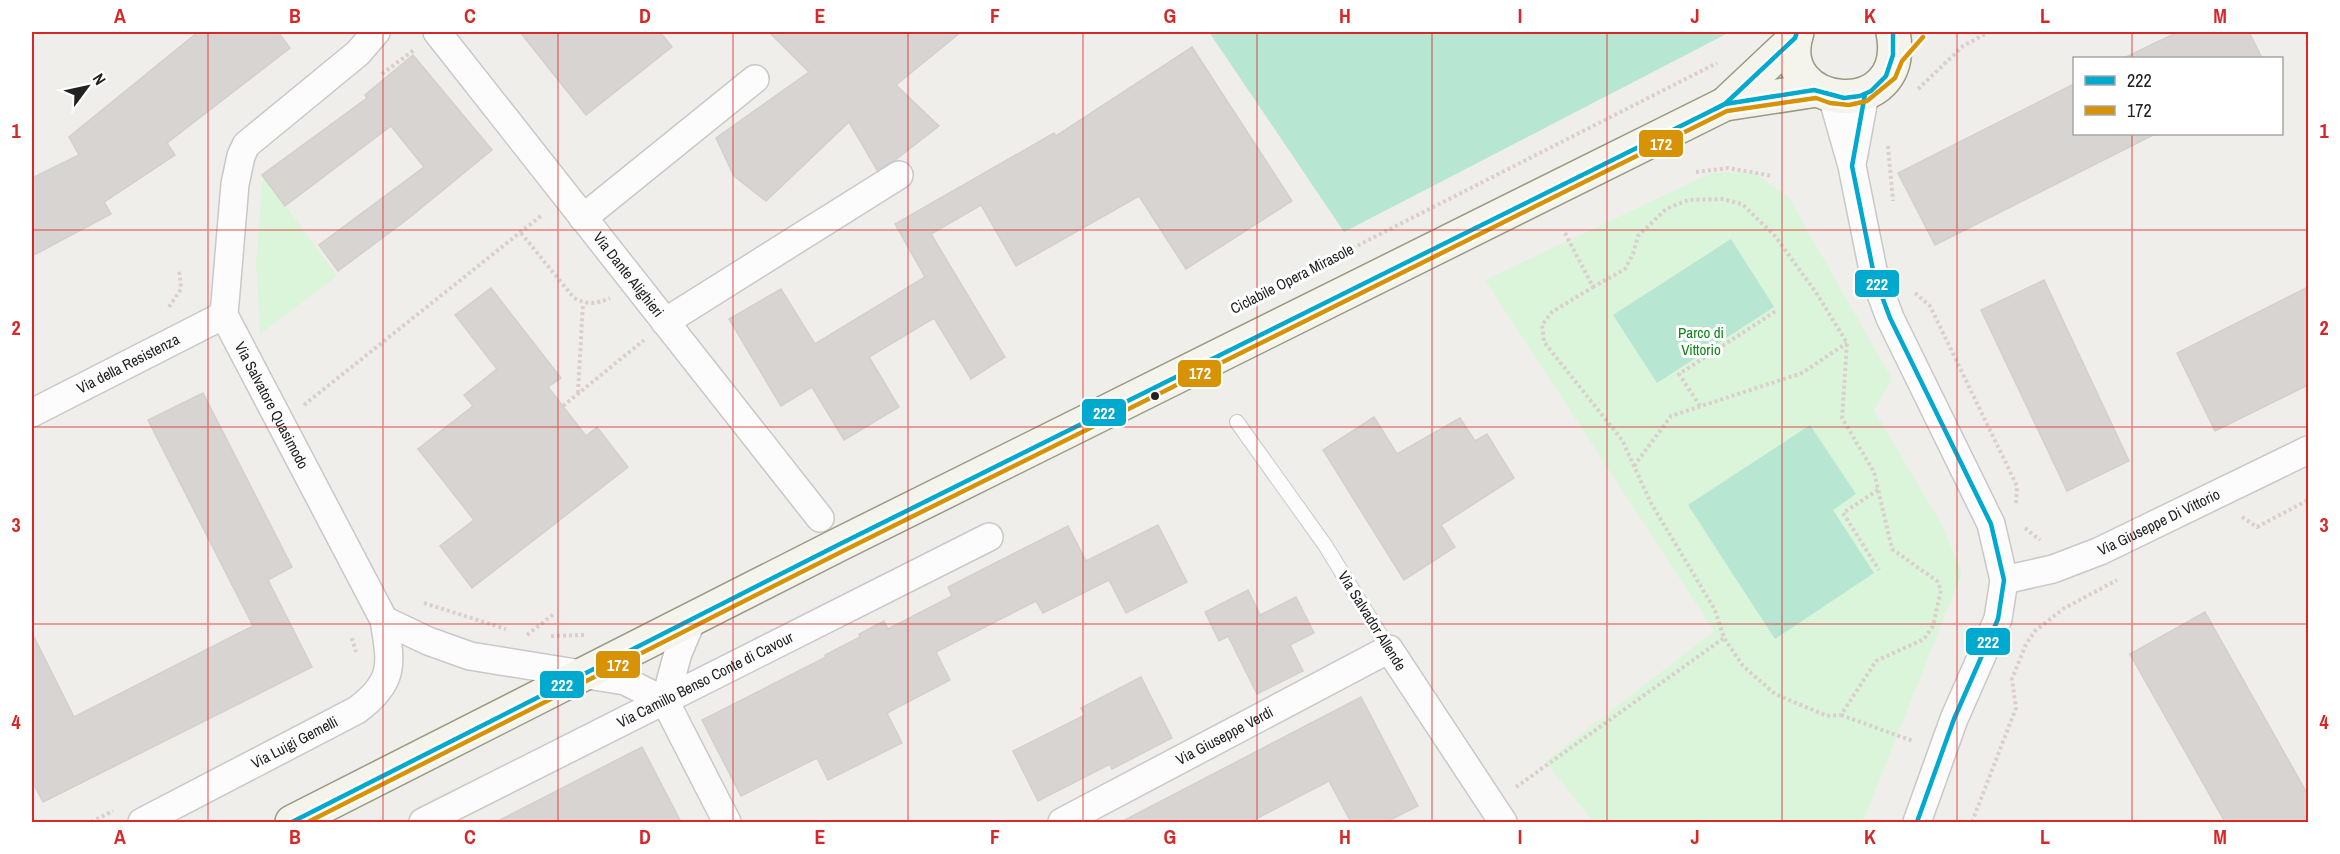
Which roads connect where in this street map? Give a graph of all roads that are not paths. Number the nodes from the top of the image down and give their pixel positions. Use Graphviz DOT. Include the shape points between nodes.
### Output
graph roads {
  1 [pos="376,32"];
  2 [pos="1917,32"];
  3 [pos="1796,35"];
  4 [pos="429,42"];
  5 [pos="1894,44"];
  6 [pos="755,79"];
  7 [pos="1825,93"];
  8 [pos="1865,94"];
  9 [pos="1725,104"];
  10 [pos="1852,166"];
  11 [pos="899,175"];
  12 [pos="583,218"];
  13 [pos="224,315"];
  14 [pos="665,322"];
  15 [pos="32,413"];
  16 [pos="1237,422"];
  17 [pos="2308,450"];
  18 [pos="820,518"];
  19 [pos="989,537"];
  20 [pos="2004,579"];
  21 [pos="693,618"];
  22 [pos="384,620"];
  23 [pos="1389,649"];
  24 [pos="581,675"];
  25 [pos="665,700"];
  26 [pos="142,822"];
  27 [pos="292,822"];
  28 [pos="423,822"];
  29 [pos="727,822"];
  30 [pos="1062,822"];
  31 [pos="1503,822"];
  32 [pos="1917,822"];
  1 -- 13 [label="street" via="358,53 246,145 235,184"];
  2 -- 5 [label="street"];
  3 -- 7 [label="street" via="1794,53 1798,68 1806,80"];
  3 -- 9 [label="street"];
  4 -- 12 [label="street, Via Dante Alighieri"];
  5 -- 8 [label="street" via="1889,73"];
  6 -- 12 [label="street"];
  7 -- 8 [label="street" via="1849,98"];
  7 -- 9 [label="street"];
  7 -- 10 [label="street"];
  8 -- 10 [label="street"];
  9 -- 21 [label="street"];
  10 -- 20 [label="street" via="1874,275 1890,318 1991,524"];
  11 -- 14 [label="street"];
  12 -- 14 [label="street, Via Dante Alighieri"];
  13 -- 15 [label="street, Via della Resistenza"];
  13 -- 22 [label="street, Via Salvatore Quasimodo"];
  14 -- 18 [label="street, Via Dante Alighieri"];
  16 -- 23 [label="lane, Via Salvador Allende" via="1325,546"];
  17 -- 20 [label="street, Via Giuseppe Di Vittorio" via="2100,551 2053,569"];
  19 -- 25 [label="street, Via Camillo Benso Conte di Cavour"];
  20 -- 32 [label="street" via="1998,619"];
  21 -- 24 [label="street"];
  21 -- 25 [label="street"];
  22 -- 24 [label="street" via="470,656"];
  22 -- 26 [label="street, Via Luigi Gemelli" via="389,674 373,698 357,710"];
  23 -- 30 [label="street, Via Giuseppe Verdi"];
  23 -- 31 [label="street, Via Salvador Allende"];
  24 -- 25 [label="street" via="625,681"];
  24 -- 27 [label="street"];
  25 -- 28 [label="street, Via Camillo Benso Conte di Cavour"];
  25 -- 29 [label="street"];
}
